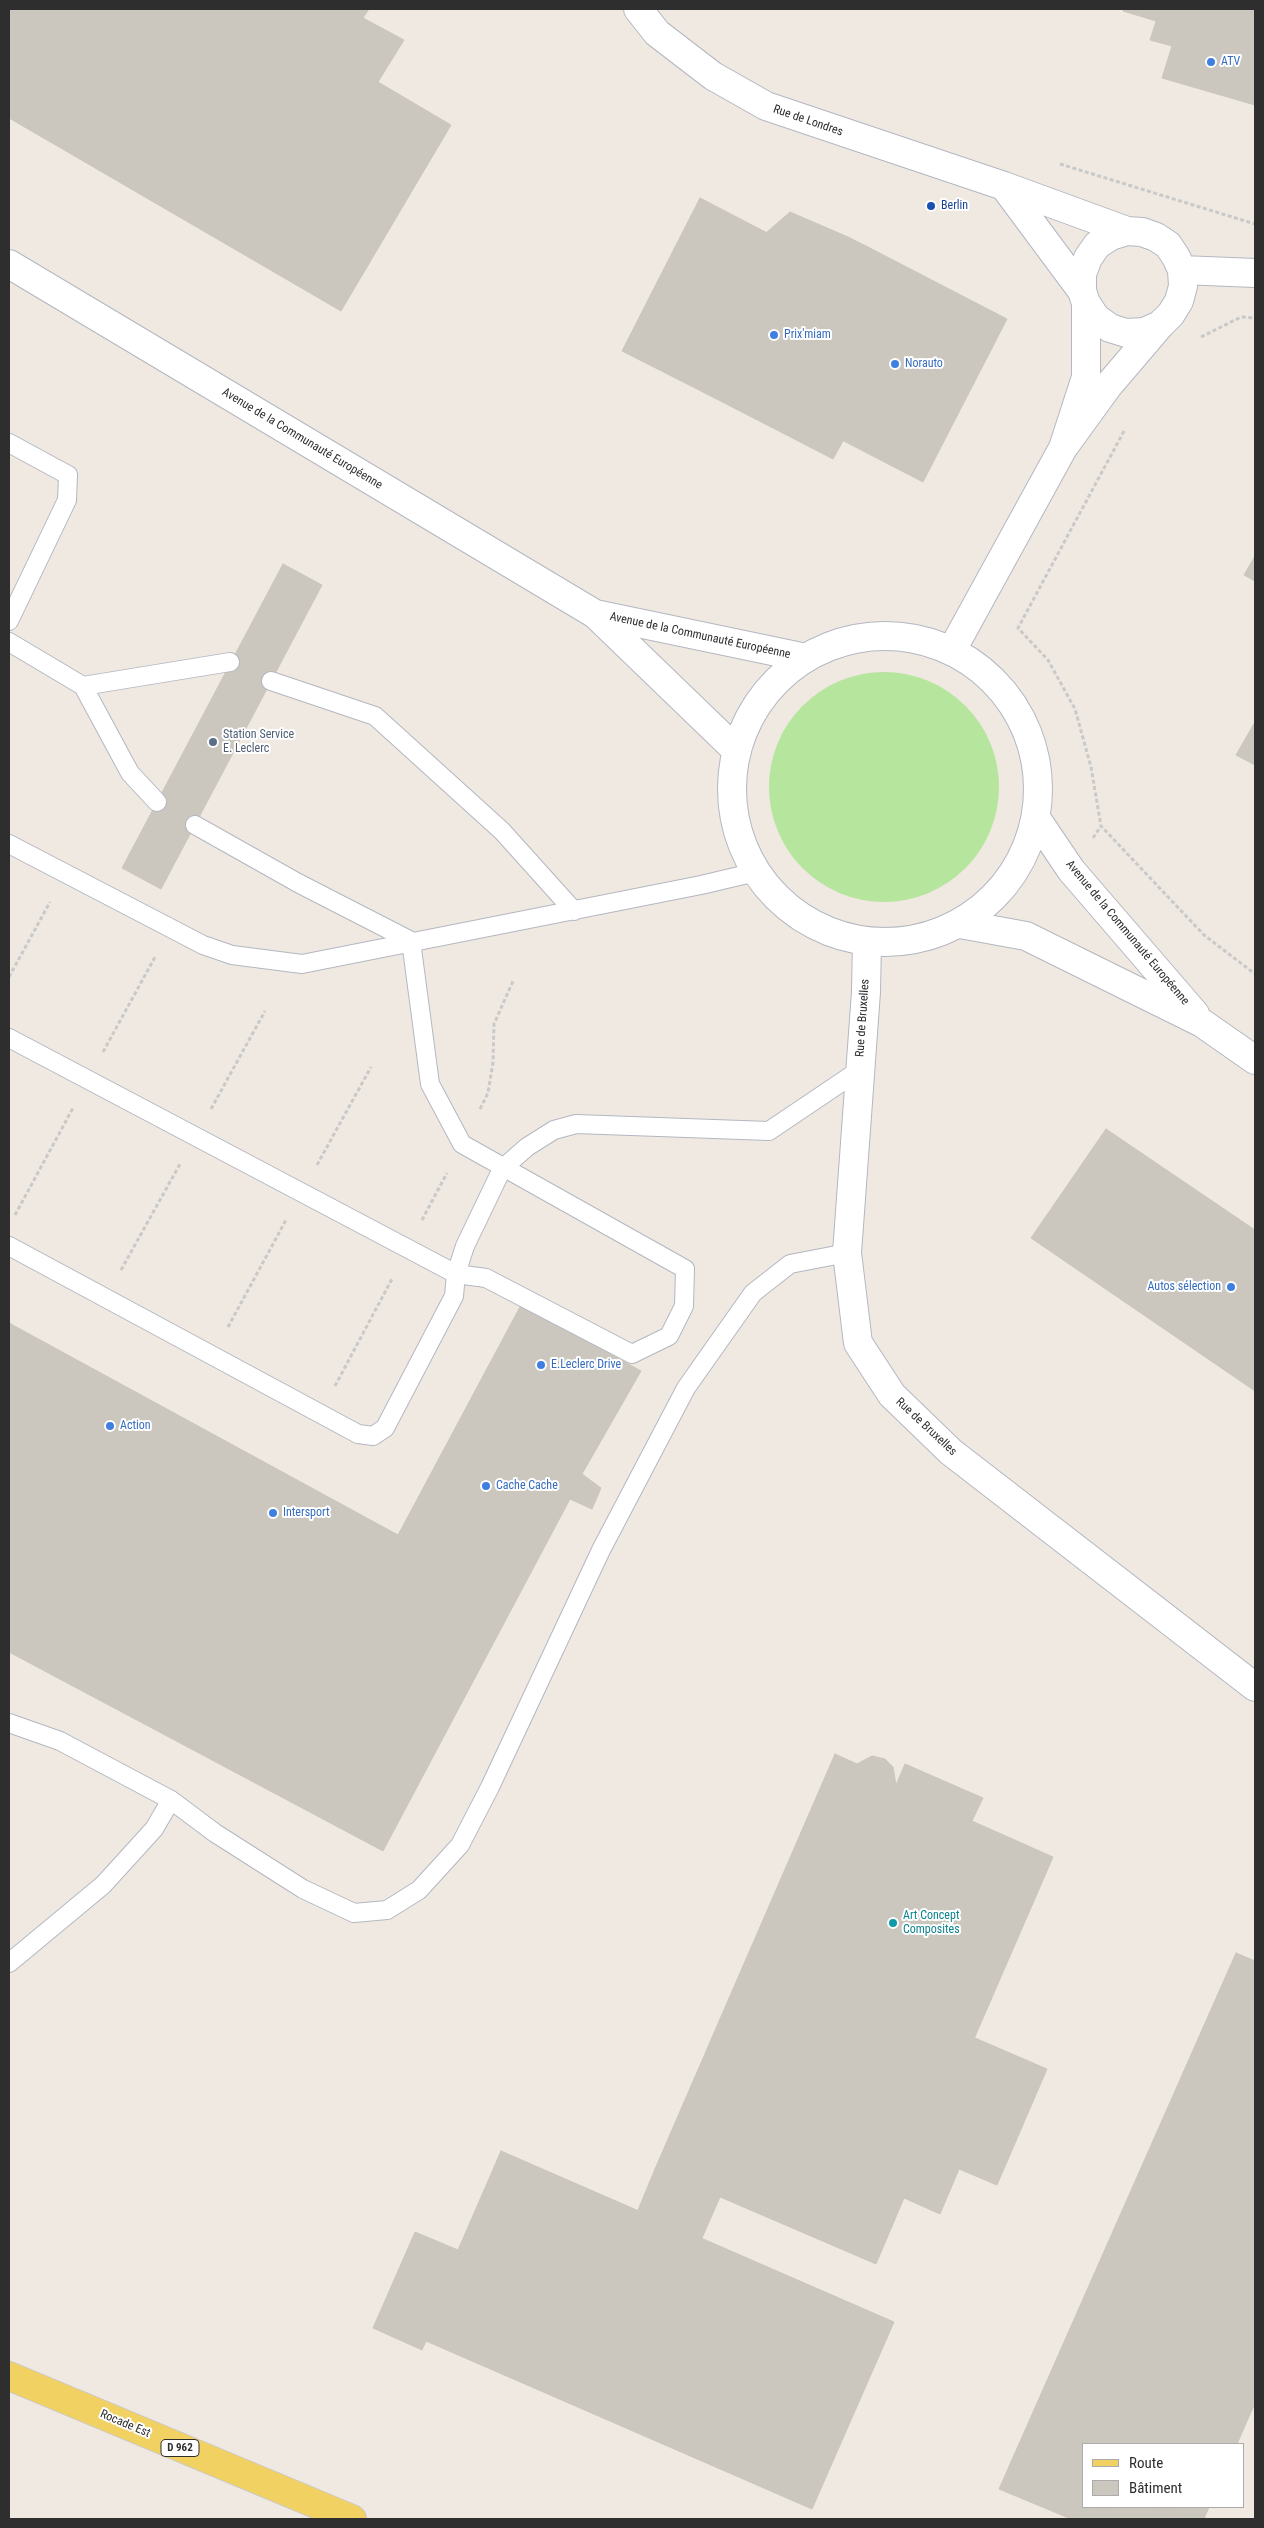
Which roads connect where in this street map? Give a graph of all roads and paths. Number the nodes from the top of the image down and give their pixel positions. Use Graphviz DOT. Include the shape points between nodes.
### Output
graph roads {
  1 [pos="638,9"];
  2 [pos="1004,186"];
  3 [pos="1127,231"];
  4 [pos="9,264"];
  5 [pos="1182,270"];
  6 [pos="1255,273"];
  7 [pos="1084,297"];
  8 [pos="1255,318"];
  9 [pos="1160,325"];
  10 [pos="1193,342"];
  11 [pos="1129,422"];
  12 [pos="9,443"];
  13 [pos="1063,448"];
  14 [pos="595,614"];
  15 [pos="9,621"];
  16 [pos="9,642"];
  17 [pos="952,650"];
  18 [pos="806,658"];
  19 [pos="230,662"];
  20 [pos="271,681"];
  21 [pos="83,686"];
  22 [pos="737,751"];
  23 [pos="157,802"];
  24 [pos="1036,818"];
  25 [pos="195,825"];
  26 [pos="9,844"];
  27 [pos="756,872"];
  28 [pos="52,897"];
  29 [pos="574,911"];
  30 [pos="960,924"];
  31 [pos="411,941"];
  32 [pos="866,942"];
  33 [pos="1255,974"];
  34 [pos="9,977"];
  35 [pos="513,981"];
  36 [pos="1202,1023"];
  37 [pos="9,1038"];
  38 [pos="1255,1060"];
  39 [pos="858,1071"];
  40 [pos="462,1144"];
  41 [pos="502,1169"];
  42 [pos="9,1246"];
  43 [pos="408,1248"];
  44 [pos="847,1254"];
  45 [pos="456,1274"];
  46 [pos="320,1413"];
  47 [pos="1255,1687"];
  48 [pos="9,1724"];
  49 [pos="171,1800"];
  50 [pos="9,1964"];
  51 [pos="9,2376"];
  52 [pos="352,2519"];
  1 -- 2 [label="street, Rue de Londres" via="657,33 713,76 766,106"];
  2 -- 3 [label="street, Rue de Londres"];
  2 -- 7 [label="street"];
  3 -- 5 [label="street" via="1156,237 1168,246"];
  3 -- 7 [label="street" via="1097,245 1088,258 1082,274"];
  4 -- 14 [label="street, Avenue de la Communauté Européenne"];
  5 -- 6 [label="street"];
  5 -- 9 [label="street" via="1183,286 1179,301"];
  7 -- 9 [label="street" via="1096,318 1110,328 1126,333 1144,332"];
  7 -- 13 [label="street" via="1086,377"];
  8 -- 10 [label="path" via="1241,317"];
  9 -- 13 [label="street" via="1108,386"];
  11 -- 33 [label="path" via="1018,628 1048,660 1075,709 1091,767 1101,826 1204,935"];
  12 -- 15 [label="lane" via="68,474 67,500"];
  13 -- 17 [label="street"];
  14 -- 18 [label="street, Avenue de la Communauté Européenne"];
  14 -- 22 [label="street, Avenue de la Communauté Européenne"];
  16 -- 21 [label="lane"];
  17 -- 18 [label="street" via="916,638 878,635 840,642"];
  17 -- 24 [label="street" via="994,679 1023,720 1038,768"];
  18 -- 22 [label="street" via="774,683 751,715"];
  19 -- 21 [label="lane"];
  20 -- 29 [label="lane" via="375,716 502,831"];
  21 -- 23 [label="lane" via="130,773"];
  22 -- 27 [label="street" via="732,793 738,834"];
  24 -- 30 [label="street" via="1026,850 1010,879 987,904"];
  24 -- 36 [label="street, Avenue de la Communauté Européenne" via="1071,870"];
  25 -- 31 [label="lane"];
  26 -- 31 [label="lane" via="203,945 232,955 302,964"];
  27 -- 29 [label="lane"];
  27 -- 32 [label="street" via="785,906 823,930"];
  28 -- 34 [label="path"];
  29 -- 31 [label="lane"];
  30 -- 32 [label="street" via="915,940"];
  30 -- 36 [label="street, Avenue de la Communauté Européenne" via="1026,936"];
  31 -- 40 [label="lane" via="430,1084"];
  32 -- 39 [label="street, Rue de Bruxelles" via="866,992"];
  35 -- 40 [label="path" via="494,1024 488,1093"];
  36 -- 38 [label="street, Avenue de la Communauté Européenne"];
  37 -- 43 [label="lane"];
  39 -- 41 [label="lane" via="769,1131 576,1124 554,1130 526,1147"];
  39 -- 44 [label="street, Rue de Bruxelles"];
  40 -- 41 [label="lane"];
  40 -- 43 [label="path"];
  41 -- 45 [label="lane" via="465,1246"];
  41 -- 45 [label="lane" via="685,1269 684,1306 669,1336 632,1354 486,1278"];
  42 -- 46 [label="lane"];
  43 -- 45 [label="lane"];
  43 -- 46 [label="path"];
  44 -- 47 [label="street, Rue de Bruxelles" via="858,1343 892,1395 951,1452"];
  44 -- 49 [label="lane" via="790,1264 754,1293 686,1388 601,1550 460,1845 419,1890 387,1910 354,1913 303,1889 215,1833"];
  45 -- 46 [label="lane" via="454,1296 385,1428 373,1436 358,1434"];
  48 -- 49 [label="lane" via="60,1741"];
  49 -- 50 [label="lane" via="154,1829 103,1885"];
  51 -- 52 [label="main road, Rocade Est / D 962"];
}
